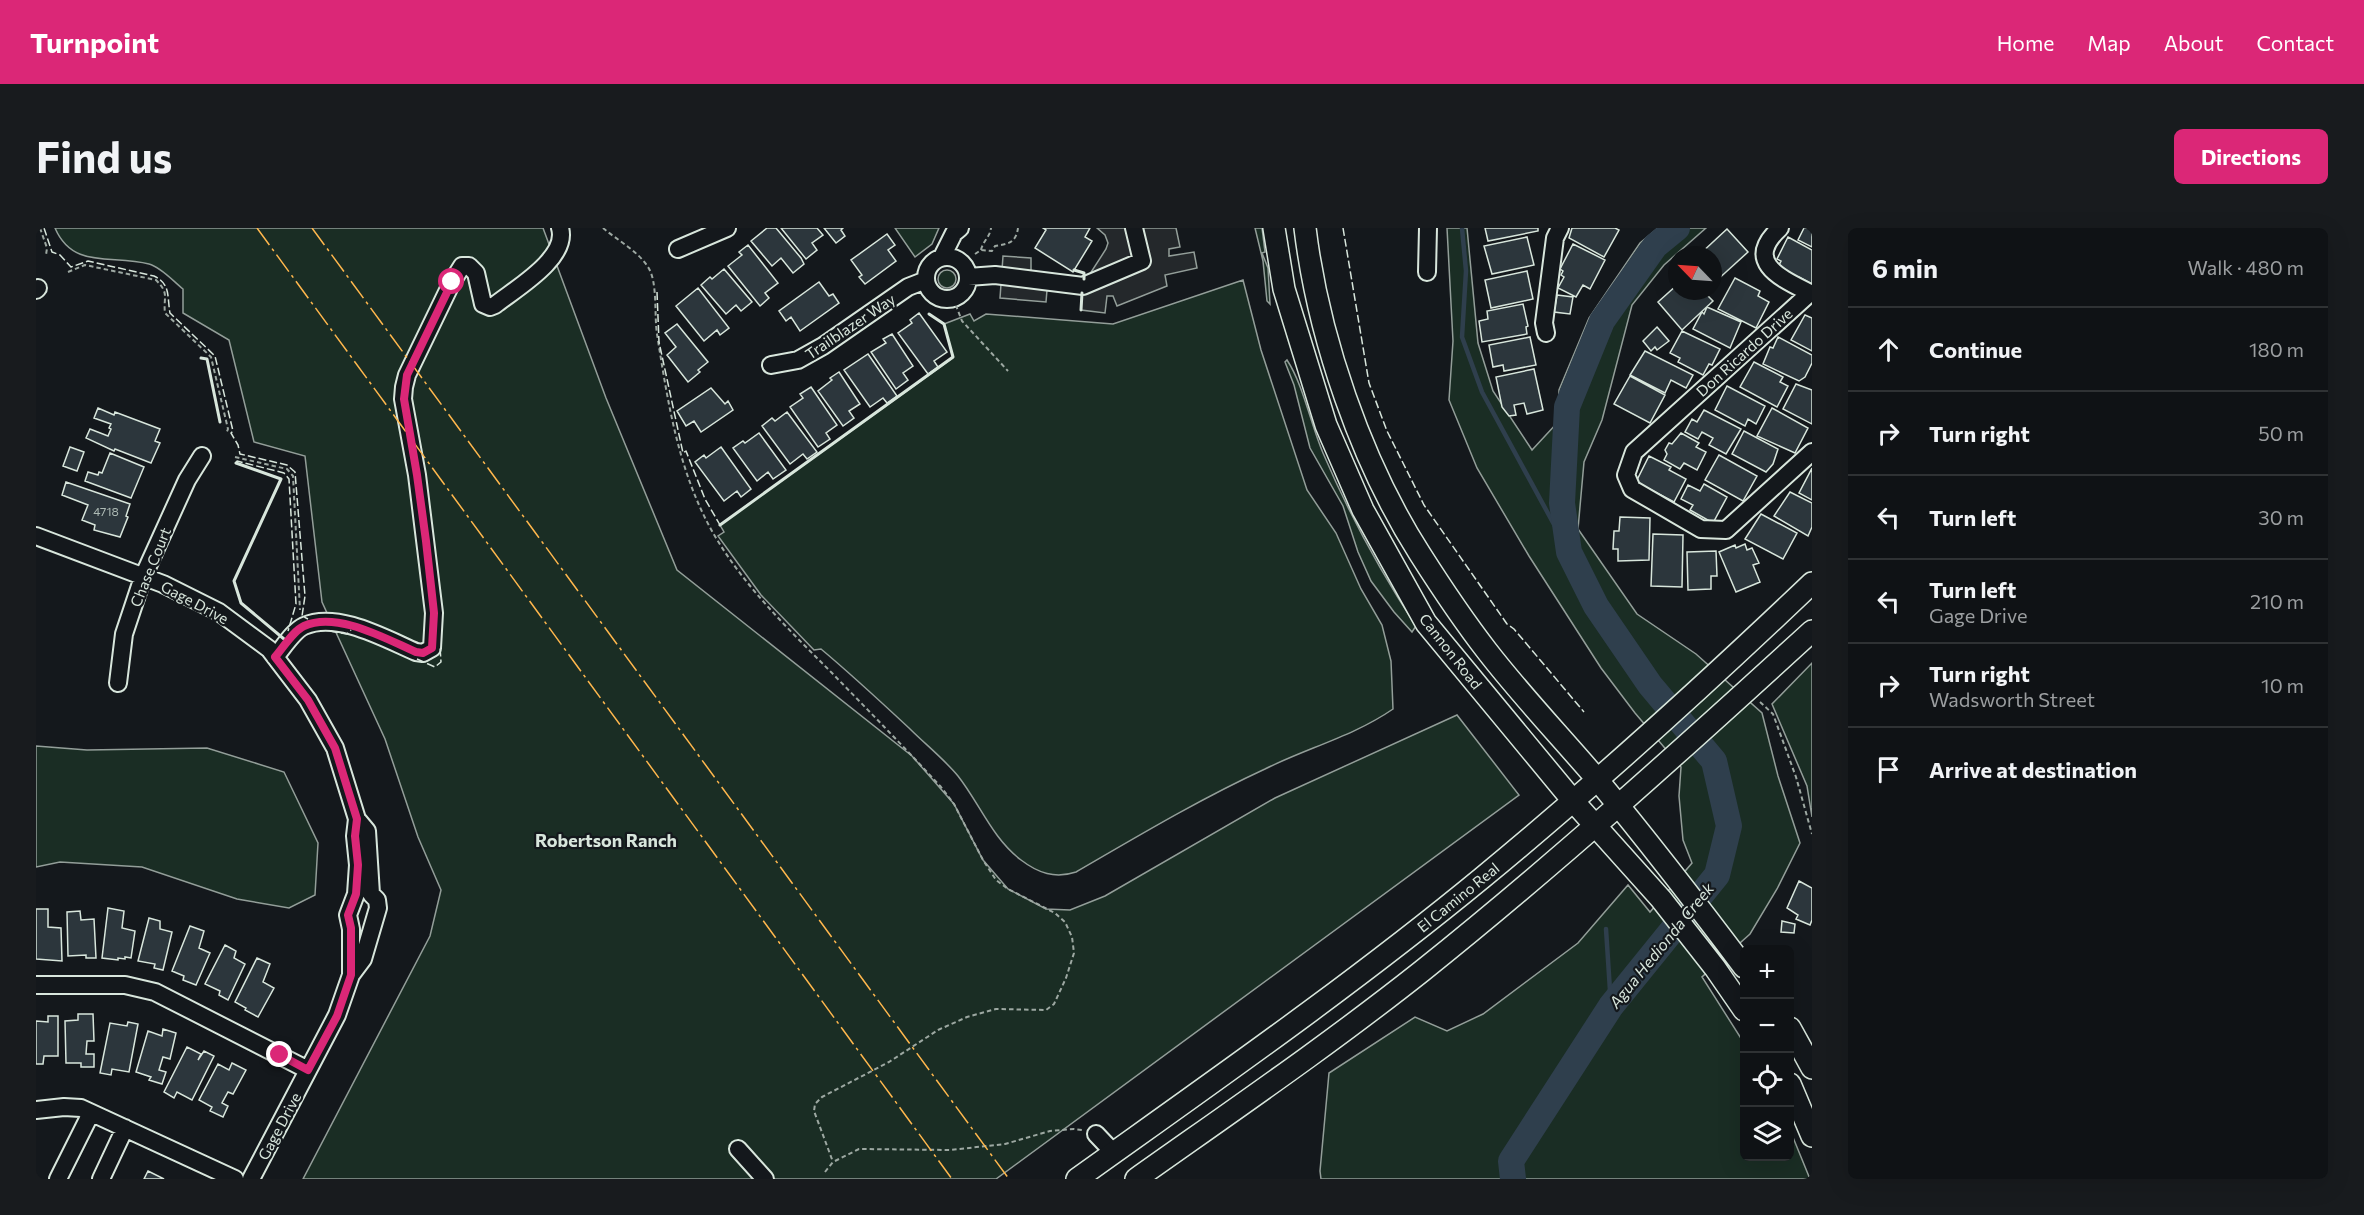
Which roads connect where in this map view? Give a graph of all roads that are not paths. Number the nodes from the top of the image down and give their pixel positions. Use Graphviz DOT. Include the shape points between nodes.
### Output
graph roads {
  1 [pos="560,228"];
  2 [pos="727,228"];
  3 [pos="1134,228"];
  4 [pos="1274,228"];
  5 [pos="1305,228"];
  6 [pos="1428,228"];
  7 [pos="1560,228"];
  8 [pos="1780,228"];
  9 [pos="960,229"];
  10 [pos="678,249"];
  11 [pos="942,257"];
  12 [pos="968,265"];
  13 [pos="1427,272"];
  14 [pos="926,280"];
  15 [pos="1811,293"];
  16 [pos="1546,333"];
  17 [pos="771,365"];
  18 [pos="1812,452"];
  19 [pos="202,456"];
  20 [pos="36,536"];
  21 [pos="143,577"];
  22 [pos="1812,583"];
  23 [pos="1812,631"];
  24 [pos="275,657"];
  25 [pos="118,683"];
  26 [pos="1597,780"];
  27 [pos="1574,802"];
  28 [pos="1618,806"];
  29 [pos="1594,826"];
  30 [pos="364,894"];
  31 [pos="1739,959"];
  32 [pos="351,975"];
  33 [pos="36,985"];
  34 [pos="1740,1004"];
  35 [pos="1794,1035"];
  36 [pos="1812,1068"];
  37 [pos="308,1070"];
  38 [pos="1794,1093"];
  39 [pos="36,1110"];
  40 [pos="91,1113"];
  41 [pos="125,1128"];
  42 [pos="1096,1134"];
  43 [pos="1812,1136"];
  44 [pos="738,1149"];
  45 [pos="1114,1153"];
  46 [pos="58,1179"];
  47 [pos="101,1179"];
  48 [pos="235,1179"];
  49 [pos="251,1179"];
  50 [pos="765,1179"];
  51 [pos="1077,1179"];
  52 [pos="1136,1179"];
  1 -- 24 [label="street" via="559,244 550,261 490,307 483,304 476,273 469,266 462,266 407,375 404,399 434,613 432,648 416,652 347,625 323,622 303,627"];
  2 -- 10 [label="street"];
  3 -- 12 [label="street" via="1142,261 1083,286 994,275"];
  4 -- 27 [label="main road, Cannon Road" via="1284,289 1306,364 1326,425 1364,510 1426,623"];
  5 -- 26 [label="main road, Cannon Road" via="1309,266 1332,357 1388,498 1419,553 1487,651"];
  6 -- 13 [label="street"];
  7 -- 16 [label="street" via="1555,238"];
  8 -- 15 [label="street, Don Ricardo Drive" via="1770,237 1764,253 1766,262 1775,275"];
  9 -- 11 [label="street" via="954,232"];
  9 -- 12 [label="street"];
  11 -- 12 [label="street"];
  11 -- 14 [label="street" via="932,263"];
  12 -- 14 [label="street" via="965,290 953,298 936,296"];
  14 -- 17 [label="street, Trailblazer Way" via="908,287 798,360"];
  15 -- 18 [label="street, Don Ricardo Drive" via="1634,452 1626,475 1632,489 1701,529 1726,530"];
  19 -- 21 [label="street, Chase Court"];
  20 -- 21 [label="street, Gage Drive"];
  21 -- 24 [label="street, Gage Drive" via="219,612"];
  21 -- 25 [label="street, Chase Court" via="124,634"];
  22 -- 26 [label="main road, El Camino Real"];
  23 -- 28 [label="main road"];
  24 -- 30 [label="street, Gage Drive" via="308,700 335,748 357,819 355,836"];
  26 -- 27 [label="main road, El Camino Real"];
  26 -- 28 [label="main road, Cannon Road"];
  27 -- 29 [label="main road, Cannon Road"];
  27 -- 45 [label="main road, El Camino Real" via="1481,880 1313,1010"];
  28 -- 29 [label="main road"];
  28 -- 31 [label="main road, Cannon Road"];
  29 -- 34 [label="main road, Cannon Road" via="1660,899"];
  29 -- 52 [label="main road" via="1375,1008"];
  30 -- 32 [label="street, Gage Drive" via="348,915"];
  30 -- 32 [label="street, Gage Drive" via="376,900 376,918 363,959"];
  32 -- 37 [label="street, Gage Drive" via="337,1016"];
  33 -- 37 [label="street" via="125,985 156,992"];
  35 -- 36 [label="main road"];
  37 -- 49 [label="street, Gage Drive"];
  38 -- 43 [label="main road"];
  39 -- 40 [label="street" via="64,1107"];
  40 -- 41 [label="street"];
  40 -- 46 [label="street"];
  41 -- 47 [label="street"];
  41 -- 48 [label="street"];
  42 -- 45 [label="street"];
  44 -- 50 [label="street"];
  45 -- 51 [label="main road, El Camino Real"];
}
